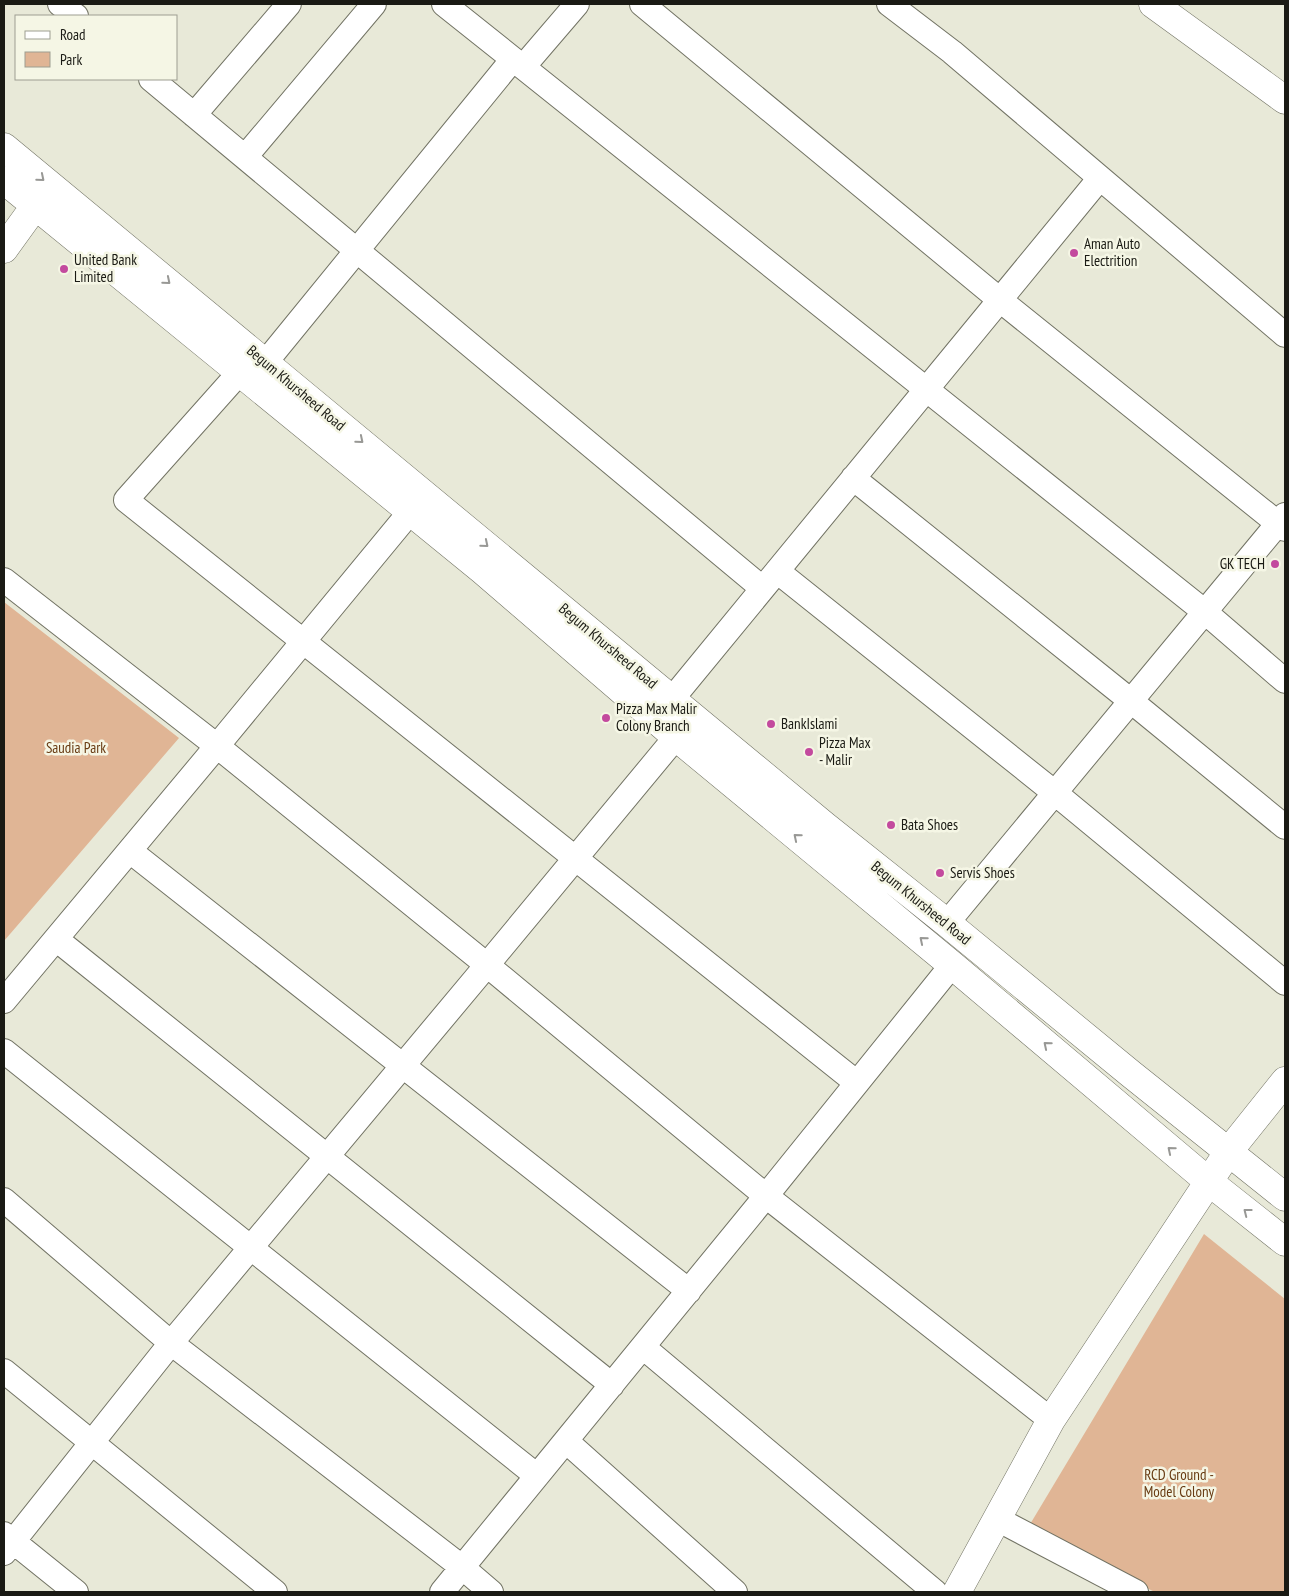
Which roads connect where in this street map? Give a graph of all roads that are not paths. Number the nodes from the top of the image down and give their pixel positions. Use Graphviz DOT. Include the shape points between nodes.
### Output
graph roads {
  1 [pos="60,4"];
  2 [pos="289,4"];
  3 [pos="374,4"];
  4 [pos="444,4"];
  5 [pos="577,4"];
  6 [pos="642,4"];
  7 [pos="888,4"];
  8 [pos="1153,4"];
  9 [pos="75,15"];
  10 [pos="518,63"];
  11 [pos="152,80"];
  12 [pos="1285,100"];
  13 [pos="194,114"];
  14 [pos="4,147"];
  15 [pos="245,157"];
  16 [pos="1100,178"];
  17 [pos="4,180"];
  18 [pos="35,206"];
  19 [pos="4,248"];
  20 [pos="358,251"];
  21 [pos="1000,300"];
  22 [pos="1285,335"];
  23 [pos="265,363"];
  24 [pos="240,372"];
  25 [pos="926,390"];
  26 [pos="853,478"];
  27 [pos="410,512"];
  28 [pos="1283,522"];
  29 [pos="4,580"];
  30 [pos="770,580"];
  31 [pos="1205,612"];
  32 [pos="304,641"];
  33 [pos="1285,681"];
  34 [pos="672,699"];
  35 [pos="1131,701"];
  36 [pos="676,737"];
  37 [pos="218,746"];
  38 [pos="1055,793"];
  39 [pos="1285,827"];
  40 [pos="130,850"];
  41 [pos="576,858"];
  42 [pos="947,923"];
  43 [pos="56,939"];
  44 [pos="487,965"];
  45 [pos="952,965"];
  46 [pos="1285,983"];
  47 [pos="4,1001"];
  48 [pos="4,1051"];
  49 [pos="403,1066"];
  50 [pos="1285,1081"];
  51 [pos="857,1083"];
  52 [pos="1229,1151"];
  53 [pos="327,1156"];
  54 [pos="1208,1182"];
  55 [pos="766,1196"];
  56 [pos="1285,1198"];
  57 [pos="4,1200"];
  58 [pos="1285,1242"];
  59 [pos="250,1248"];
  60 [pos="689,1291"];
  61 [pos="171,1343"];
  62 [pos="643,1347"];
  63 [pos="4,1371"];
  64 [pos="612,1384"];
  65 [pos="1051,1420"];
  66 [pos="566,1441"];
  67 [pos="92,1443"];
  68 [pos="537,1476"];
  69 [pos="997,1518"];
  70 [pos="7,1543"];
  71 [pos="463,1568"];
  72 [pos="76,1592"];
  73 [pos="275,1592"];
  74 [pos="442,1592"];
  75 [pos="491,1592"];
  76 [pos="735,1592"];
  77 [pos="934,1592"];
  78 [pos="957,1592"];
  79 [pos="1136,1592"];
  1 -- 9 [label="street"];
  2 -- 13 [label="street"];
  3 -- 15 [label="street"];
  4 -- 10 [label="street"];
  5 -- 10 [label="street"];
  6 -- 21 [label="street"];
  7 -- 16 [label="street" via="952,52"];
  8 -- 12 [label="main road"];
  10 -- 20 [label="street"];
  10 -- 25 [label="street"];
  11 -- 13 [label="street"];
  13 -- 15 [label="street"];
  14 -- 23 [label="main road, Begum Khursheed Road, one-way"];
  15 -- 20 [label="street"];
  16 -- 21 [label="street"];
  16 -- 22 [label="street"];
  17 -- 18 [label="main road, Begum Khursheed Road"];
  18 -- 19 [label="main road"];
  18 -- 24 [label="main road, Begum Khursheed Road"];
  20 -- 23 [label="street"];
  20 -- 30 [label="street"];
  21 -- 25 [label="street"];
  21 -- 28 [label="street"];
  23 -- 34 [label="main road, Begum Khursheed Road, one-way"];
  24 -- 27 [label="main road, Begum Khursheed Road"];
  24 -- 32 [label="street" via="126,500"];
  25 -- 26 [label="street"];
  25 -- 31 [label="street"];
  26 -- 30 [label="street"];
  26 -- 35 [label="street"];
  27 -- 32 [label="street"];
  27 -- 36 [label="main road, Begum Khursheed Road"];
  28 -- 31 [label="street"];
  29 -- 37 [label="street"];
  30 -- 34 [label="street"];
  30 -- 38 [label="street"];
  31 -- 33 [label="street"];
  31 -- 35 [label="street"];
  32 -- 37 [label="street"];
  32 -- 41 [label="street"];
  34 -- 42 [label="main road, Begum Khursheed Road"];
  35 -- 38 [label="street"];
  35 -- 39 [label="street"];
  36 -- 41 [label="street"];
  45 -- 36 [label="main road, Begum Khursheed Road, one-way"];
  37 -- 40 [label="street"];
  37 -- 44 [label="street"];
  38 -- 42 [label="street"];
  38 -- 46 [label="street"];
  40 -- 43 [label="street"];
  40 -- 49 [label="street"];
  41 -- 44 [label="street"];
  41 -- 51 [label="street"];
  42 -- 52 [label="main road, Begum Khursheed Road"];
  43 -- 47 [label="street"];
  43 -- 53 [label="street"];
  44 -- 49 [label="street"];
  44 -- 55 [label="street"];
  45 -- 51 [label="street"];
  54 -- 45 [label="main road, Begum Khursheed Road, one-way"];
  48 -- 59 [label="street"];
  49 -- 53 [label="street"];
  49 -- 60 [label="street"];
  50 -- 52 [label="main road"];
  51 -- 55 [label="street"];
  52 -- 54 [label="main road"];
  52 -- 56 [label="main road, Begum Khursheed Road"];
  53 -- 59 [label="street"];
  53 -- 64 [label="street"];
  58 -- 54 [label="main road, Begum Khursheed Road, one-way"];
  54 -- 65 [label="main road"];
  55 -- 60 [label="street"];
  55 -- 65 [label="street"];
  57 -- 61 [label="street"];
  59 -- 61 [label="street"];
  59 -- 68 [label="street"];
  60 -- 62 [label="street"];
  61 -- 67 [label="street"];
  61 -- 71 [label="street"];
  62 -- 64 [label="street"];
  62 -- 77 [label="street"];
  63 -- 67 [label="street"];
  64 -- 66 [label="street"];
  65 -- 69 [label="main road"];
  66 -- 68 [label="street"];
  66 -- 76 [label="street"];
  67 -- 70 [label="street"];
  67 -- 73 [label="street"];
  68 -- 71 [label="street"];
  69 -- 78 [label="main road"];
  69 -- 79 [label="street"];
  70 -- 72 [label="street"];
  71 -- 74 [label="street"];
  71 -- 75 [label="street"];
}
